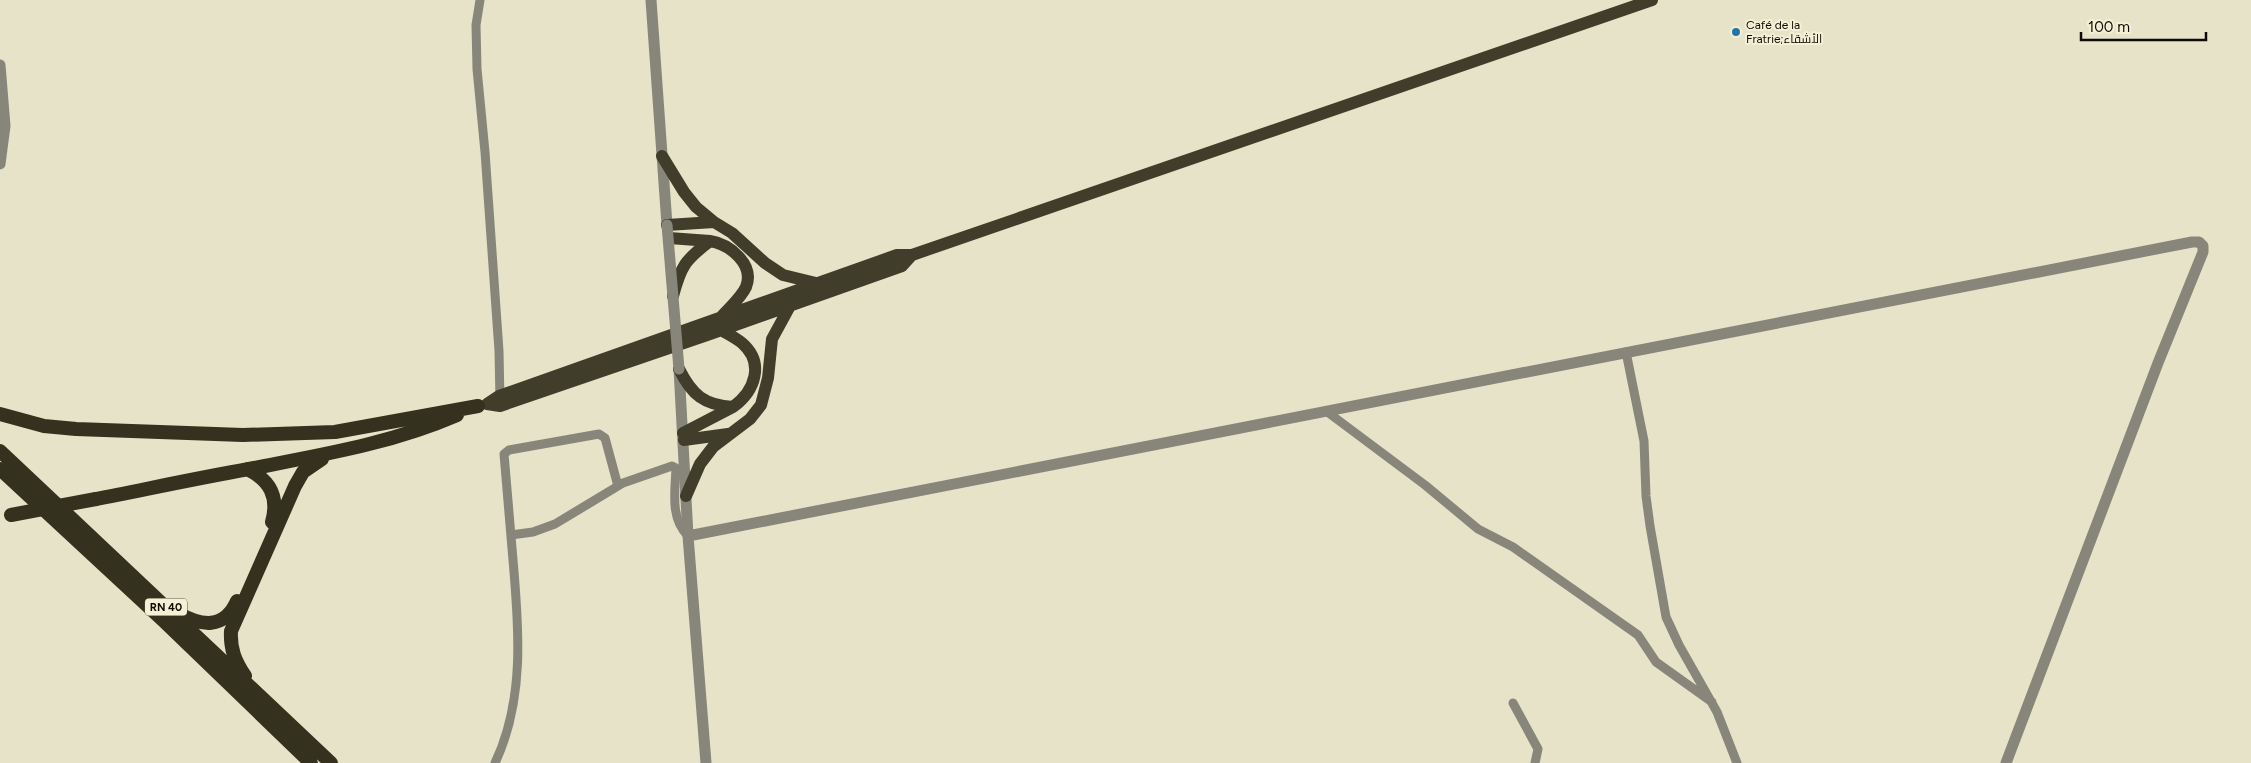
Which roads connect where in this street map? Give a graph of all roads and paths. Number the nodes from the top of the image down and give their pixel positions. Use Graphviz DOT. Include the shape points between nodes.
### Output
graph roads {
  1 [pos="480,0"];
  2 [pos="651,0"];
  3 [pos="1652,0"];
  4 [pos="0,65"];
  5 [pos="662,156"];
  6 [pos="0,164"];
  7 [pos="714,222"];
  8 [pos="667,225"];
  9 [pos="668,238"];
  10 [pos="710,240"];
  11 [pos="912,255"];
  12 [pos="820,284"];
  13 [pos="673,296"];
  14 [pos="790,306"];
  15 [pos="720,324"];
  16 [pos="1626,352"];
  17 [pos="679,369"];
  18 [pos="491,403"];
  19 [pos="734,407"];
  20 [pos="1326,411"];
  21 [pos="0,414"];
  22 [pos="730,433"];
  23 [pos="684,436"];
  24 [pos="0,451"];
  25 [pos="332,454"];
  26 [pos="0,469"];
  27 [pos="247,469"];
  28 [pos="618,486"];
  29 [pos="686,496"];
  30 [pos="6,516"];
  31 [pos="511,534"];
  32 [pos="688,536"];
  33 [pos="162,603"];
  34 [pos="256,693"];
  35 [pos="1712,702"];
  36 [pos="1513,703"];
  37 [pos="311,763"];
  38 [pos="331,763"];
  39 [pos="495,763"];
  40 [pos="706,763"];
  41 [pos="1535,763"];
  42 [pos="1737,763"];
  43 [pos="2006,763"];
  1 -- 18 [label="street" via="476,25 477,69 499,351"];
  2 -- 5 [label="street"];
  3 -- 11 [label="main road"];
  4 -- 6 [label="street" via="5,126"];
  5 -- 7 [label="main road" via="684,192"];
  5 -- 8 [label="street"];
  7 -- 8 [label="main road"];
  7 -- 12 [label="main road" via="783,275"];
  8 -- 9 [label="street, bridge"];
  9 -- 10 [label="main road"];
  9 -- 13 [label="street, bridge"];
  10 -- 13 [label="main road" via="691,255 680,270"];
  10 -- 15 [label="main road" via="728,246 742,260 747,274 746,286"];
  11 -- 12 [label="main road" via="897,256"];
  11 -- 14 [label="main road" via="902,266"];
  12 -- 15 [label="main road"];
  13 -- 17 [label="street, bridge"];
  14 -- 15 [label="main road"];
  14 -- 22 [label="main road" via="772,339 761,405 750,419"];
  15 -- 18 [label="main road"];
  15 -- 19 [label="main road" via="752,356 756,372 753,385"];
  16 -- 20 [label="street"];
  16 -- 35 [label="street" via="1644,441 1646,496 1666,617"];
  16 -- 43 [label="street" via="2192,242 2203,246"];
  17 -- 19 [label="main road" via="689,387 701,398 716,406"];
  17 -- 23 [label="street"];
  18 -- 21 [label="highway" via="336,432 244,435 76,429 44,426"];
  18 -- 25 [label="highway" via="429,428"];
  19 -- 23 [label="main road"];
  20 -- 32 [label="street"];
  20 -- 35 [label="street" via="1478,529 1513,547 1638,635 1656,662"];
  22 -- 23 [label="main road"];
  22 -- 29 [label="main road" via="700,464"];
  23 -- 29 [label="street"];
  24 -- 33 [label="highway, RN 40"];
  25 -- 27 [label="highway"];
  25 -- 34 [label="highway" via="303,472 231,630 230,645 234,657"];
  26 -- 37 [label="highway, RN 40"];
  27 -- 30 [label="highway, bridge"];
  27 -- 33 [label="highway" via="272,490 275,512 234,609 216,622 202,624"];
  28 -- 31 [label="street" via="556,524 533,532"];
  28 -- 31 [label="street" via="602,434 508,450 504,454"];
  28 -- 32 [label="street" via="675,467 677,519"];
  29 -- 32 [label="street"];
  31 -- 39 [label="street" via="518,617 517,678 511,719"];
  32 -- 40 [label="street"];
  33 -- 34 [label="highway, RN 40"];
  34 -- 38 [label="highway, RN 40"];
  35 -- 42 [label="street"];
  36 -- 41 [label="street" via="1538,749"];
}
